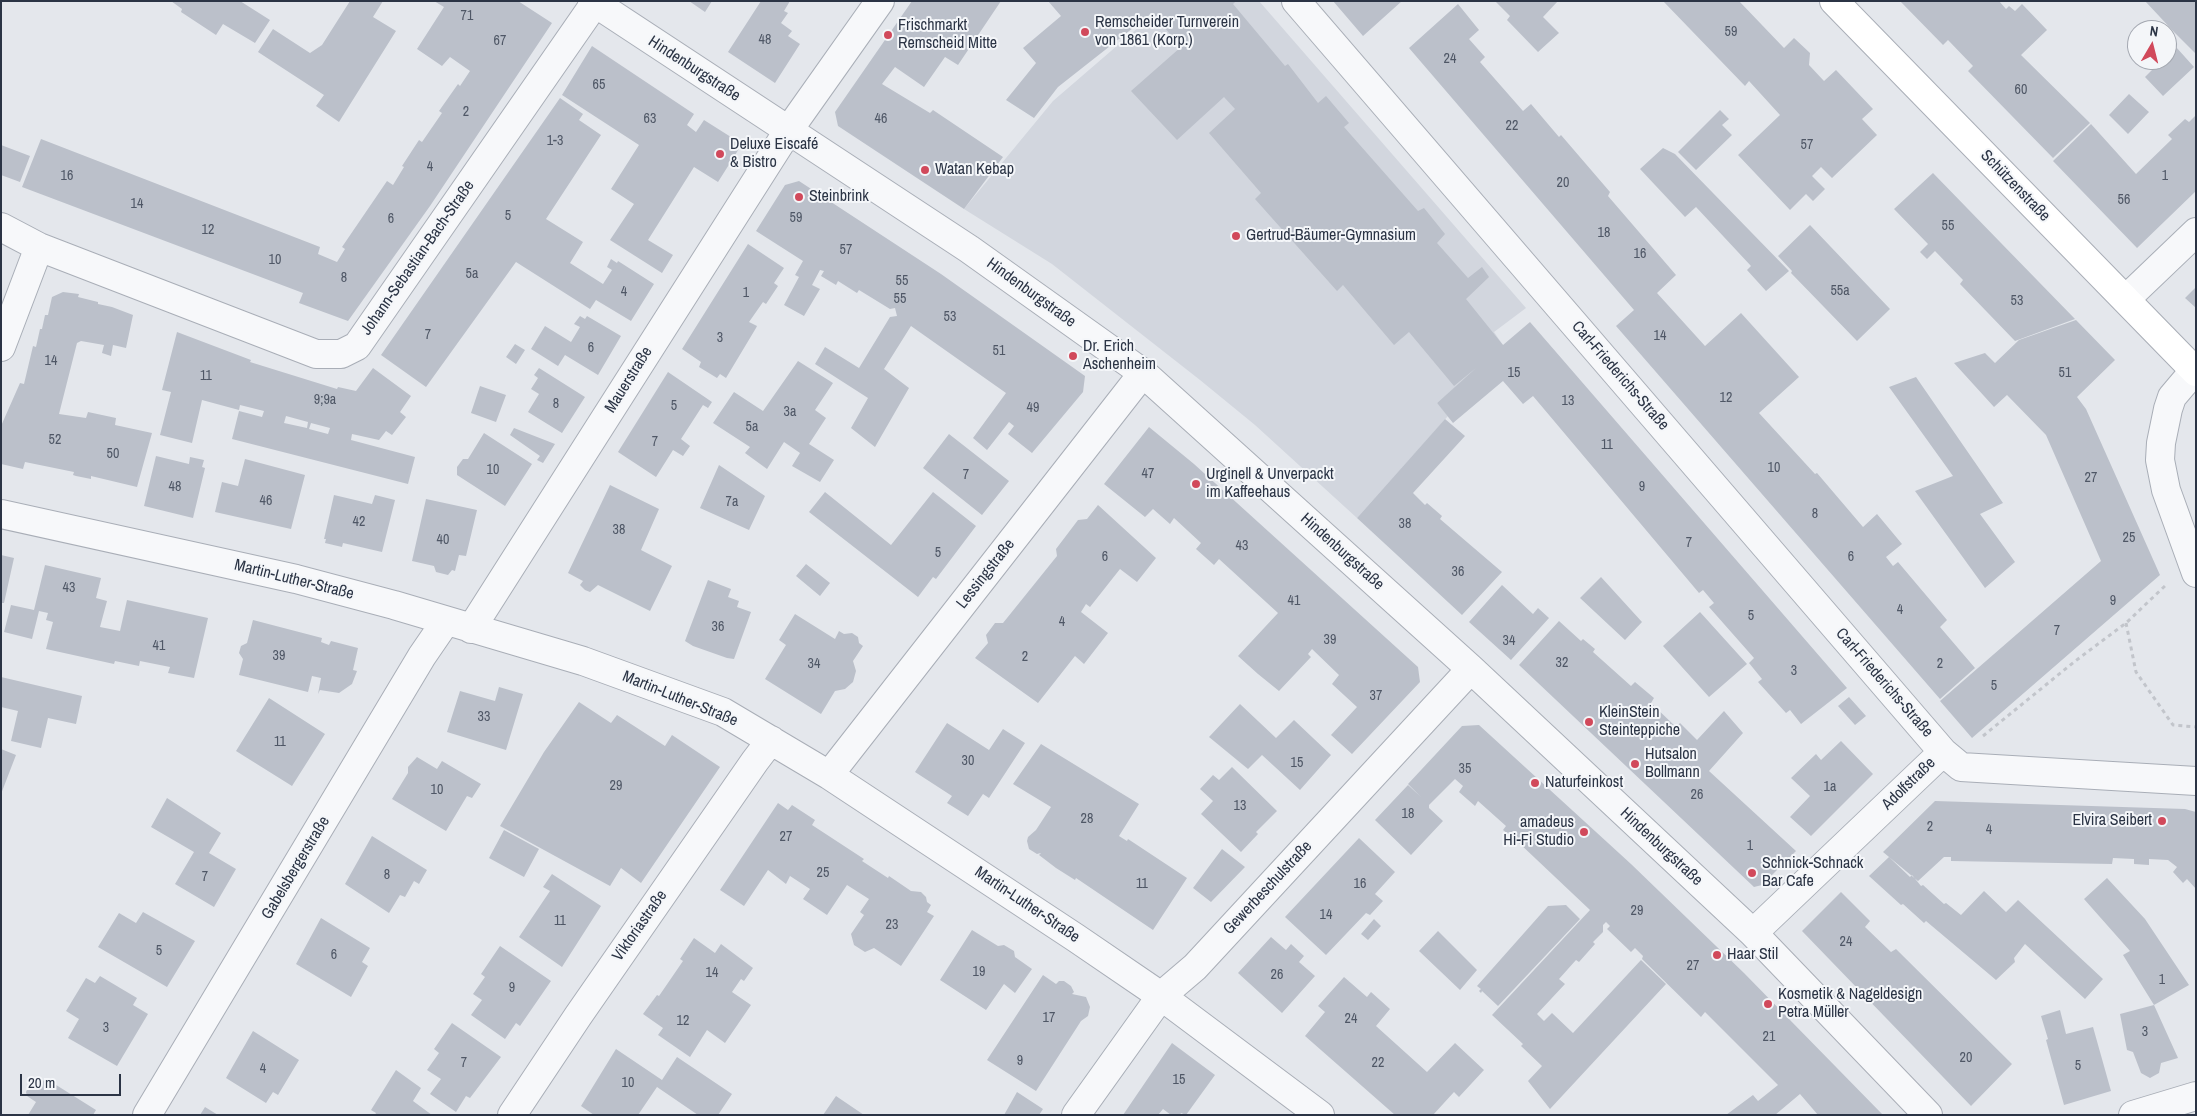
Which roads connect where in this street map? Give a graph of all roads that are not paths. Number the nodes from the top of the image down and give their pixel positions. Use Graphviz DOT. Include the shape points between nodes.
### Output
graph roads {
  1 [pos="880,1"];
  2 [pos="1296,1"];
  3 [pos="1834,1"];
  4 [pos="593,2"];
  5 [pos="788,131"];
  6 [pos="1,227"];
  7 [pos="2196,232"];
  8 [pos="39,247"];
  9 [pos="2126,299"];
  10 [pos="1,347"];
  11 [pos="2195,371"];
  12 [pos="1143,373"];
  13 [pos="1,514"];
  14 [pos="2193,567"];
  15 [pos="446,621"];
  16 [pos="471,629"];
  17 [pos="1471,669"];
  18 [pos="771,740"];
  19 [pos="1952,760"];
  20 [pos="829,775"];
  21 [pos="2196,781"];
  22 [pos="1753,933"];
  23 [pos="1162,996"];
  24 [pos="2196,1096"];
  25 [pos="147,1115"];
  26 [pos="512,1115"];
  27 [pos="1076,1115"];
  28 [pos="1320,1115"];
  29 [pos="1928,1115"];
  30 [pos="2132,1115"];
  1 -- 5 [label="street, Mauerstraße"];
  2 -- 19 [label="street, Carl-Friederichs-Straße"];
  3 -- 9 [label="street, Schützenstraße"];
  4 -- 5 [label="street, Hindenburgstraße"];
  4 -- 8 [label="street, Johann-Sebastian-Bach-Straße" via="357,346 341,354 316,354"];
  5 -- 12 [label="street, Hindenburgstraße" via="969,249"];
  5 -- 16 [label="street, Mauerstraße"];
  6 -- 8 [label="street, Johann-Sebastian-Bach-Straße"];
  7 -- 9 [label="street"];
  8 -- 10 [label="street"];
  9 -- 11 [label="street, Schützenstraße"];
  11 -- 14 [label="street" via="2172,397 2160,460 2166,490"];
  12 -- 17 [label="street, Hindenburgstraße"];
  12 -- 20 [label="street, Lessingstraße"];
  13 -- 15 [label="street, Martin-Luther-Straße" via="296,579"];
  15 -- 16 [label="street, Martin-Luther-Straße"];
  15 -- 25 [label="street, Gabelsbergerstraße"];
  16 -- 18 [label="street, Martin-Luther-Straße" via="584,661 713,709"];
  17 -- 22 [label="street, Hindenburgstraße"];
  17 -- 23 [label="street, Gewerbeschulstraße" via="1194,967"];
  18 -- 20 [label="street, Martin-Luther-Straße"];
  18 -- 26 [label="street, Viktoriastraße"];
  19 -- 21 [label="street, Adolfstraße"];
  19 -- 22 [label="street, Adolfstraße"];
  20 -- 23 [label="street, Martin-Luther-Straße"];
  22 -- 29 [label="street, Hindenburgstraße"];
  23 -- 27 [label="street, Gewerbeschulstraße"];
  23 -- 28 [label="street, Martin-Luther-Straße"];
  24 -- 30 [label="street"];
}
